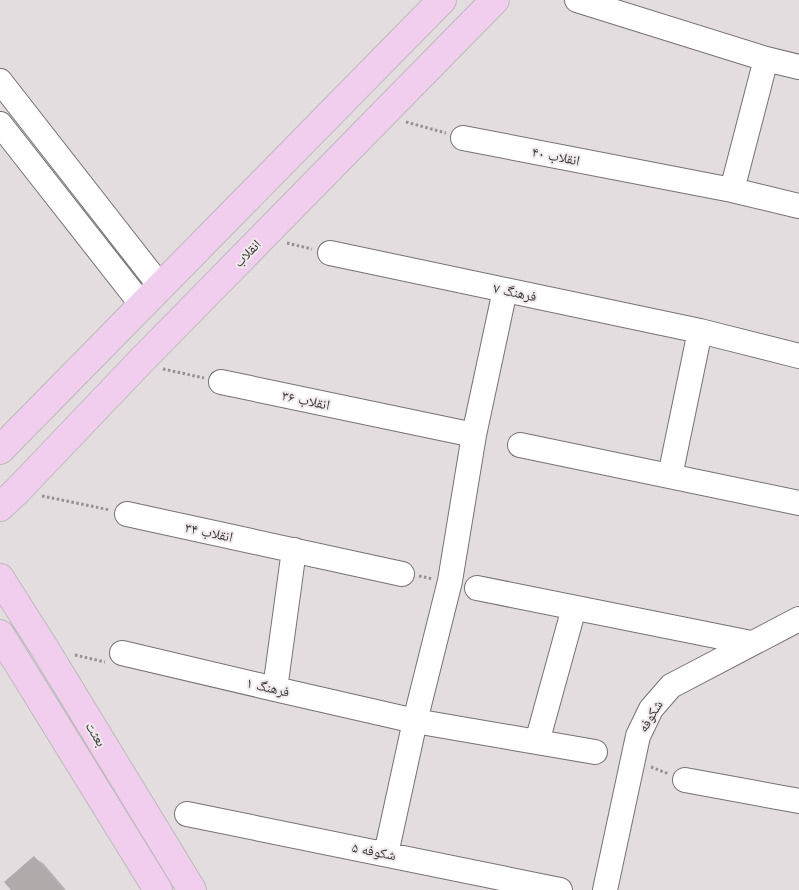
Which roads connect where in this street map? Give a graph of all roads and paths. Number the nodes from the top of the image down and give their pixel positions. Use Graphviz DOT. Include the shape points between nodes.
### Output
graph roads {
  1 [pos="442,0"];
  2 [pos="495,0"];
  3 [pos="577,0"];
  4 [pos="404,40"];
  5 [pos="766,59"];
  6 [pos="431,66"];
  7 [pos="799,67"];
  8 [pos="0,81"];
  9 [pos="382,115"];
  10 [pos="0,124"];
  11 [pos="463,138"];
  12 [pos="732,190"];
  13 [pos="799,206"];
  14 [pos="262,238"];
  15 [pos="330,253"];
  16 [pos="505,290"];
  17 [pos="151,296"];
  18 [pos="700,331"];
  19 [pos="799,356"];
  20 [pos="138,364"];
  21 [pos="221,382"];
  22 [pos="474,435"];
  23 [pos="520,445"];
  24 [pos="0,450"];
  25 [pos="670,476"];
  26 [pos="8,499"];
  27 [pos="799,503"];
  28 [pos="127,514"];
  29 [pos="294,550"];
  30 [pos="402,574"];
  31 [pos="0,578"];
  32 [pos="477,588"];
  33 [pos="574,608"];
  34 [pos="799,619"];
  35 [pos="0,634"];
  36 [pos="751,643"];
  37 [pos="45,649"];
  38 [pos="122,653"];
  39 [pos="274,689"];
  40 [pos="415,720"];
  41 [pos="537,742"];
  42 [pos="595,752"];
  43 [pos="633,761"];
  44 [pos="685,780"];
  45 [pos="799,802"];
  46 [pos="187,814"];
  47 [pos="386,854"];
  48 [pos="481,882"];
  49 [pos="186,888"];
  50 [pos="158,890"];
  51 [pos="560,890"];
  52 [pos="605,890"];
  1 -- 4 [label="main road"];
  2 -- 6 [label="main road, انقلاب"];
  3 -- 5 [label="street"];
  4 -- 6 [label="main road"];
  4 -- 17 [label="main road"];
  5 -- 7 [label="street"];
  5 -- 12 [label="street"];
  6 -- 9 [label="main road, انقلاب"];
  8 -- 17 [label="street"];
  9 -- 11 [label="path"];
  9 -- 14 [label="main road, انقلاب"];
  10 -- 17 [label="street"];
  11 -- 12 [label="street, انقلاب ۴۰"];
  12 -- 13 [label="street, انقلاب ۴۰"];
  14 -- 15 [label="path"];
  14 -- 20 [label="main road, انقلاب"];
  15 -- 16 [label="street, فرهنگ ۷"];
  16 -- 18 [label="street, فرهنگ ۷"];
  16 -- 22 [label="street"];
  17 -- 24 [label="main road"];
  18 -- 19 [label="street, فرهنگ ۷"];
  18 -- 25 [label="street"];
  20 -- 21 [label="path"];
  20 -- 26 [label="main road, انقلاب"];
  21 -- 22 [label="street, انقلاب ۳۶"];
  22 -- 40 [label="street" via="450,581"];
  23 -- 25 [label="street"];
  25 -- 27 [label="street"];
  26 -- 28 [label="path"];
  28 -- 29 [label="street, انقلاب ۳۴"];
  29 -- 30 [label="street, انقلاب ۳۴"];
  29 -- 39 [label="street"];
  31 -- 37 [label="main road, بعثت"];
  32 -- 33 [label="street"];
  33 -- 36 [label="street"];
  33 -- 41 [label="street"];
  34 -- 36 [label="street, شکوفه"];
  35 -- 50 [label="main road, بعثت"];
  36 -- 43 [label="street, شکوفه" via="671,686 651,709 638,736"];
  37 -- 38 [label="path" via="117,664"];
  37 -- 49 [label="main road, بعثت"];
  38 -- 39 [label="street, فرهنگ ۱"];
  39 -- 40 [label="street, فرهنگ ۱"];
  40 -- 41 [label="street, فرهنگ ۱"];
  40 -- 47 [label="street"];
  41 -- 42 [label="street, فرهنگ ۱"];
  43 -- 44 [label="path"];
  43 -- 52 [label="street, شکوفه"];
  44 -- 45 [label="street"];
  46 -- 47 [label="street, شکوفه ۵"];
  47 -- 48 [label="street, شکوفه ۵"];
  48 -- 51 [label="street, شکوفه ۵"];
}
